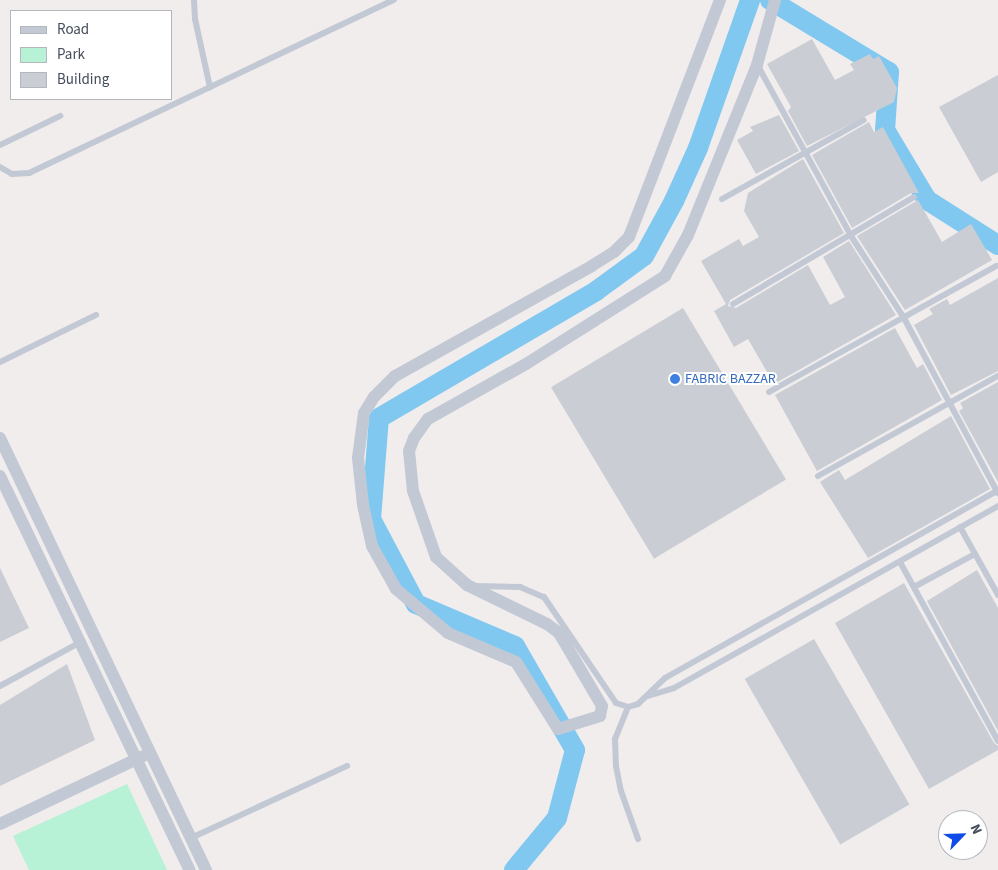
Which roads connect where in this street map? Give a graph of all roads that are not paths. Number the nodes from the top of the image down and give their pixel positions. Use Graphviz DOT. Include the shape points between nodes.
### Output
graph roads {
  1 [pos="194,0"];
  2 [pos="394,0"];
  3 [pos="720,0"];
  4 [pos="774,0"];
  5 [pos="757,65"];
  6 [pos="210,87"];
  7 [pos="60,116"];
  8 [pos="864,120"];
  9 [pos="0,145"];
  10 [pos="806,153"];
  11 [pos="0,165"];
  12 [pos="0,173"];
  13 [pos="914,197"];
  14 [pos="722,199"];
  15 [pos="851,236"];
  16 [pos="996,266"];
  17 [pos="733,304"];
  18 [pos="96,315"];
  19 [pos="904,318"];
  20 [pos="0,362"];
  21 [pos="998,376"];
  22 [pos="770,392"];
  23 [pos="948,404"];
  24 [pos="0,438"];
  25 [pos="0,476"];
  26 [pos="818,476"];
  27 [pos="998,492"];
  28 [pos="998,506"];
  29 [pos="960,528"];
  30 [pos="975,554"];
  31 [pos="900,562"];
  32 [pos="467,586"];
  33 [pos="914,587"];
  34 [pos="998,595"];
  35 [pos="79,643"];
  36 [pos="0,686"];
  37 [pos="646,696"];
  38 [pos="628,707"];
  39 [pos="998,742"];
  40 [pos="150,753"];
  41 [pos="137,759"];
  42 [pos="346,766"];
  43 [pos="0,824"];
  44 [pos="190,838"];
  45 [pos="638,839"];
  46 [pos="190,870"];
  47 [pos="206,870"];
  1 -- 6 [label="lane"];
  2 -- 6 [label="lane"];
  3 -- 32 [label="street" via="629,237 614,252 592,266 395,376 374,397 364,413 358,458 363,505 372,546 396,589 448,633 516,662 558,729 600,716 602,706 559,633 547,624"];
  4 -- 5 [label="street"];
  5 -- 10 [label="lane"];
  5 -- 32 [label="street" via="688,235 665,276 534,359 428,419 414,438 409,451 413,491 429,545 436,557"];
  6 -- 11 [label="lane" via="29,173 12,174"];
  7 -- 9 [label="lane"];
  8 -- 10 [label="lane"];
  10 -- 14 [label="lane"];
  10 -- 15 [label="lane"];
  11 -- 12 [label="lane"];
  13 -- 15 [label="lane"];
  15 -- 17 [label="lane"];
  15 -- 19 [label="lane"];
  16 -- 19 [label="lane"];
  18 -- 20 [label="lane"];
  19 -- 22 [label="lane"];
  19 -- 23 [label="lane"];
  21 -- 23 [label="lane"];
  23 -- 26 [label="lane"];
  23 -- 27 [label="lane"];
  24 -- 40 [label="street"];
  25 -- 35 [label="street"];
  27 -- 37 [label="lane" via="666,678"];
  28 -- 29 [label="lane"];
  29 -- 30 [label="lane"];
  29 -- 31 [label="lane"];
  30 -- 33 [label="lane"];
  30 -- 34 [label="lane"];
  31 -- 33 [label="lane"];
  31 -- 37 [label="lane" via="674,688"];
  32 -- 38 [label="lane" via="520,587 544,597 616,702"];
  33 -- 39 [label="lane"];
  35 -- 36 [label="lane"];
  35 -- 41 [label="street"];
  37 -- 38 [label="lane"];
  38 -- 45 [label="lane" via="615,739 616,766"];
  40 -- 41 [label="street"];
  40 -- 44 [label="street"];
  41 -- 43 [label="street"];
  41 -- 46 [label="street"];
  42 -- 44 [label="lane"];
  44 -- 47 [label="street"];
}
